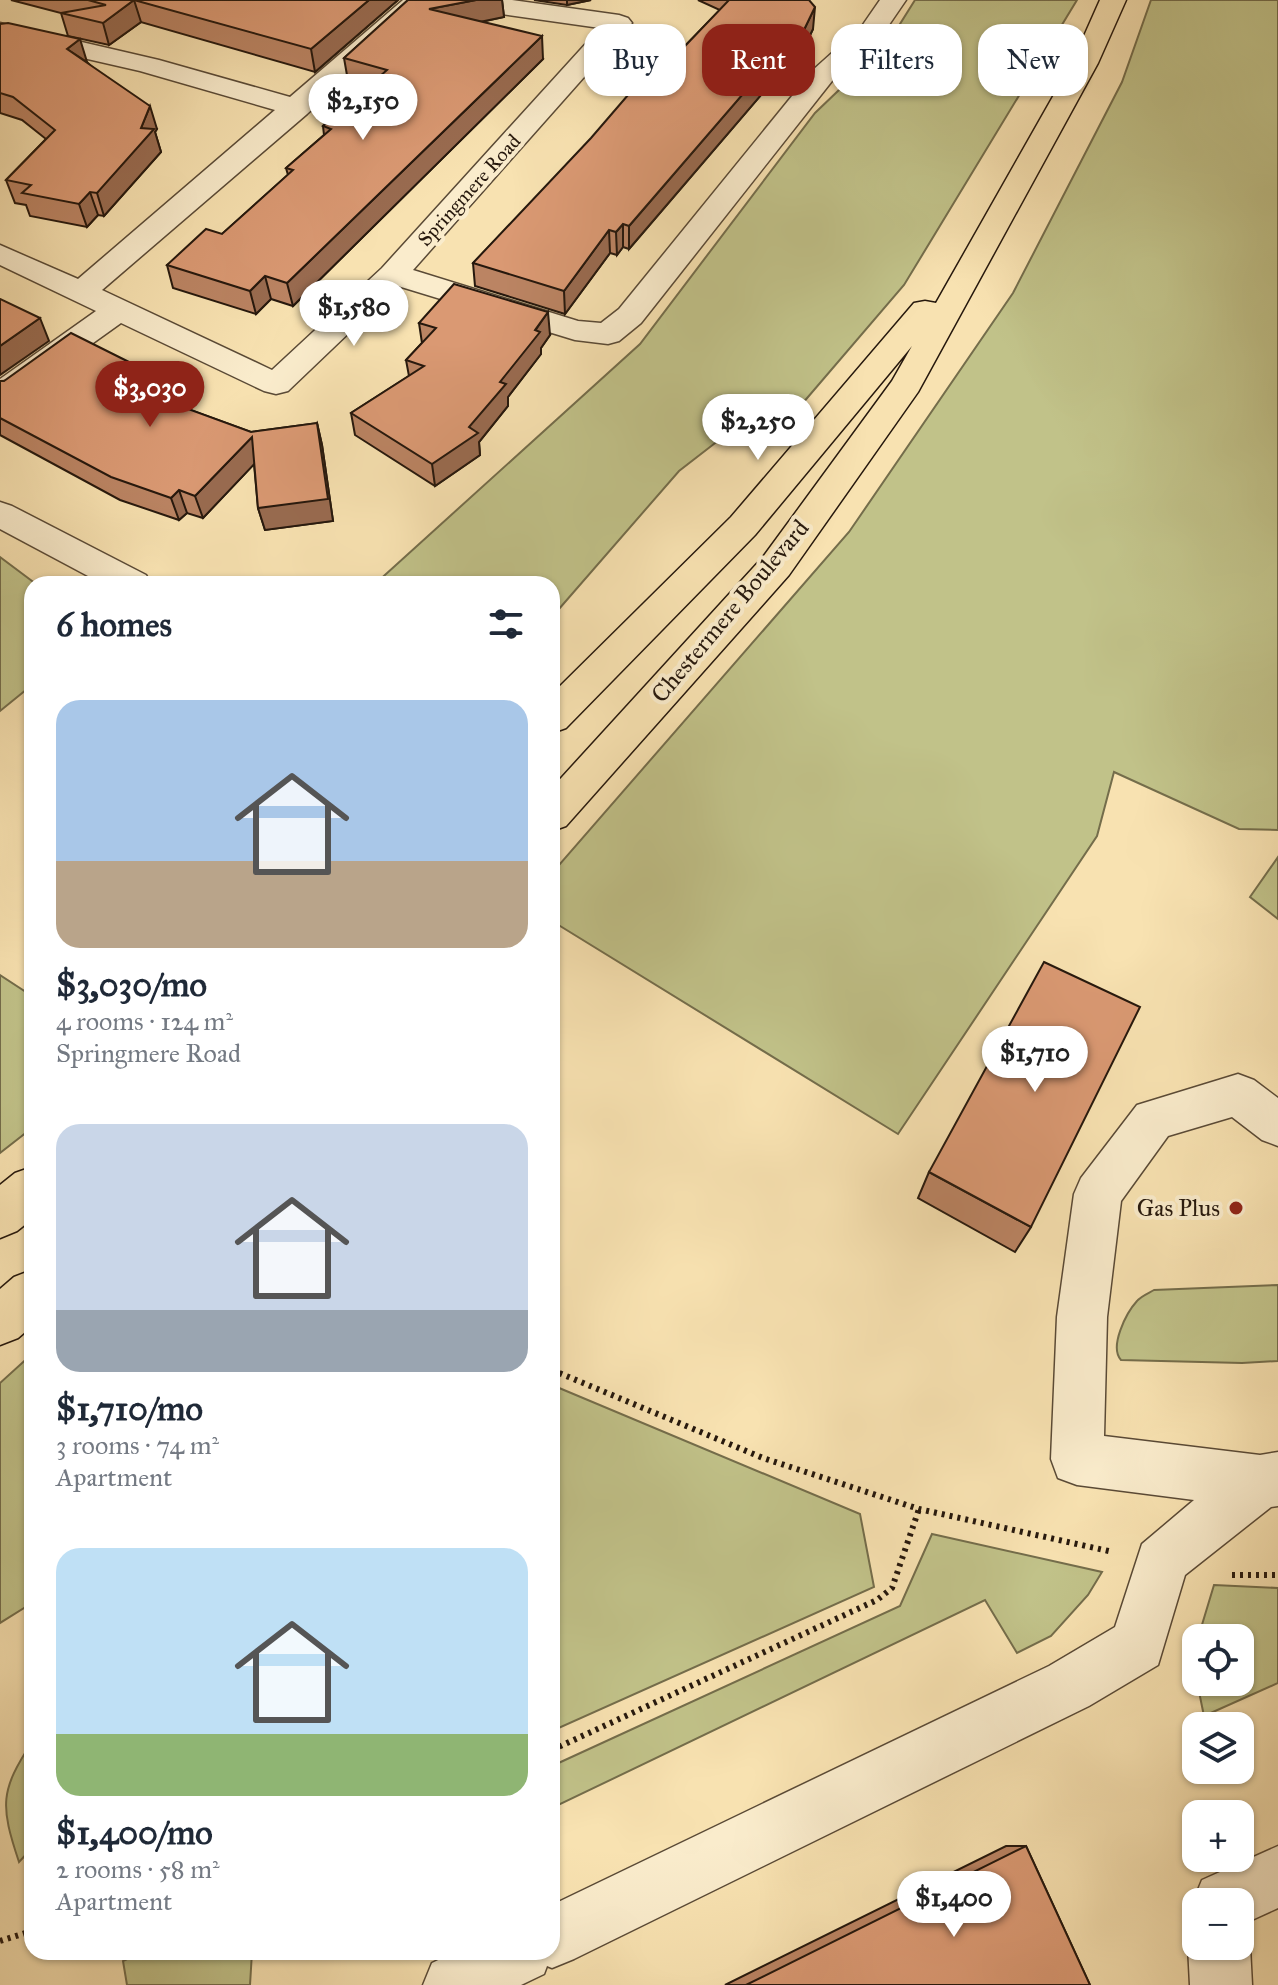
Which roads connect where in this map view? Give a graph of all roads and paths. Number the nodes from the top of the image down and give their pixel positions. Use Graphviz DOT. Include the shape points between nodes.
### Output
graph roads {
  1 [pos="418,0"];
  2 [pos="459,0"];
  3 [pos="893,0"];
  4 [pos="1113,0"];
  5 [pos="0,31"];
  6 [pos="297,108"];
  7 [pos="991,232"];
  8 [pos="0,254"];
  9 [pos="393,274"];
  10 [pos="82,292"];
  11 [pos="119,310"];
  12 [pos="0,394"];
  13 [pos="0,514"];
  14 [pos="118,576"];
  15 [pos="560,710"];
  16 [pos="560,806"];
  17 [pos="1278,1125"];
  18 [pos="24,1196"];
  19 [pos="0,1215"];
  20 [pos="24,1301"];
  21 [pos="0,1321"];
  22 [pos="560,1373"];
  23 [pos="1269,1480"];
  24 [pos="919,1509"];
  25 [pos="1161,1563"];
  26 [pos="1278,1575"];
  27 [pos="560,1746"];
  28 [pos="1278,1876"];
  29 [pos="1253,1888"];
  30 [pos="560,1933"];
  31 [pos="24,1934"];
  32 [pos="0,1941"];
  33 [pos="506,1960"];
  34 [pos="1220,1960"];
  35 [pos="454,1985"];
  36 [pos="1221,1985"];
  1 -- 6 [label="street"];
  2 -- 9 [label="street, Springmere Road" via="619,23"];
  3 -- 9 [label="street" via="871,32 823,75 630,316 608,334 575,330"];
  4 -- 7 [label="main road, Chestermere Boulevard" via="1085,63"];
  5 -- 6 [label="street" via="153,66"];
  6 -- 10 [label="street"];
  7 -- 15 [label="main road, Chestermere Boulevard" via="743,526"];
  7 -- 16 [label="main road, Chestermere Boulevard" via="906,385 776,566"];
  8 -- 10 [label="street, Springmere Road"];
  9 -- 11 [label="street, Springmere Road" via="276,384"];
  10 -- 11 [label="street, Springmere Road"];
  11 -- 12 [label="street"];
  13 -- 14 [label="street"];
  17 -- 23 [label="street" via="1238,1095 1153,1120 1098,1194 1082,1333 1077,1459"];
  18 -- 19 [label="main road"];
  20 -- 21 [label="main road"];
  22 -- 24 [label="path" via="763,1458"];
  23 -- 25 [label="street"];
  24 -- 25 [label="path"];
  24 -- 27 [label="path" via="892,1588 877,1600"];
  25 -- 26 [label="path" via="1229,1575"];
  25 -- 30 [label="street" via="1138,1645 1069,1686"];
  28 -- 29 [label="street"];
  31 -- 32 [label="path"];
  33 -- 35 [label="street"];
  34 -- 36 [label="street"];
}
